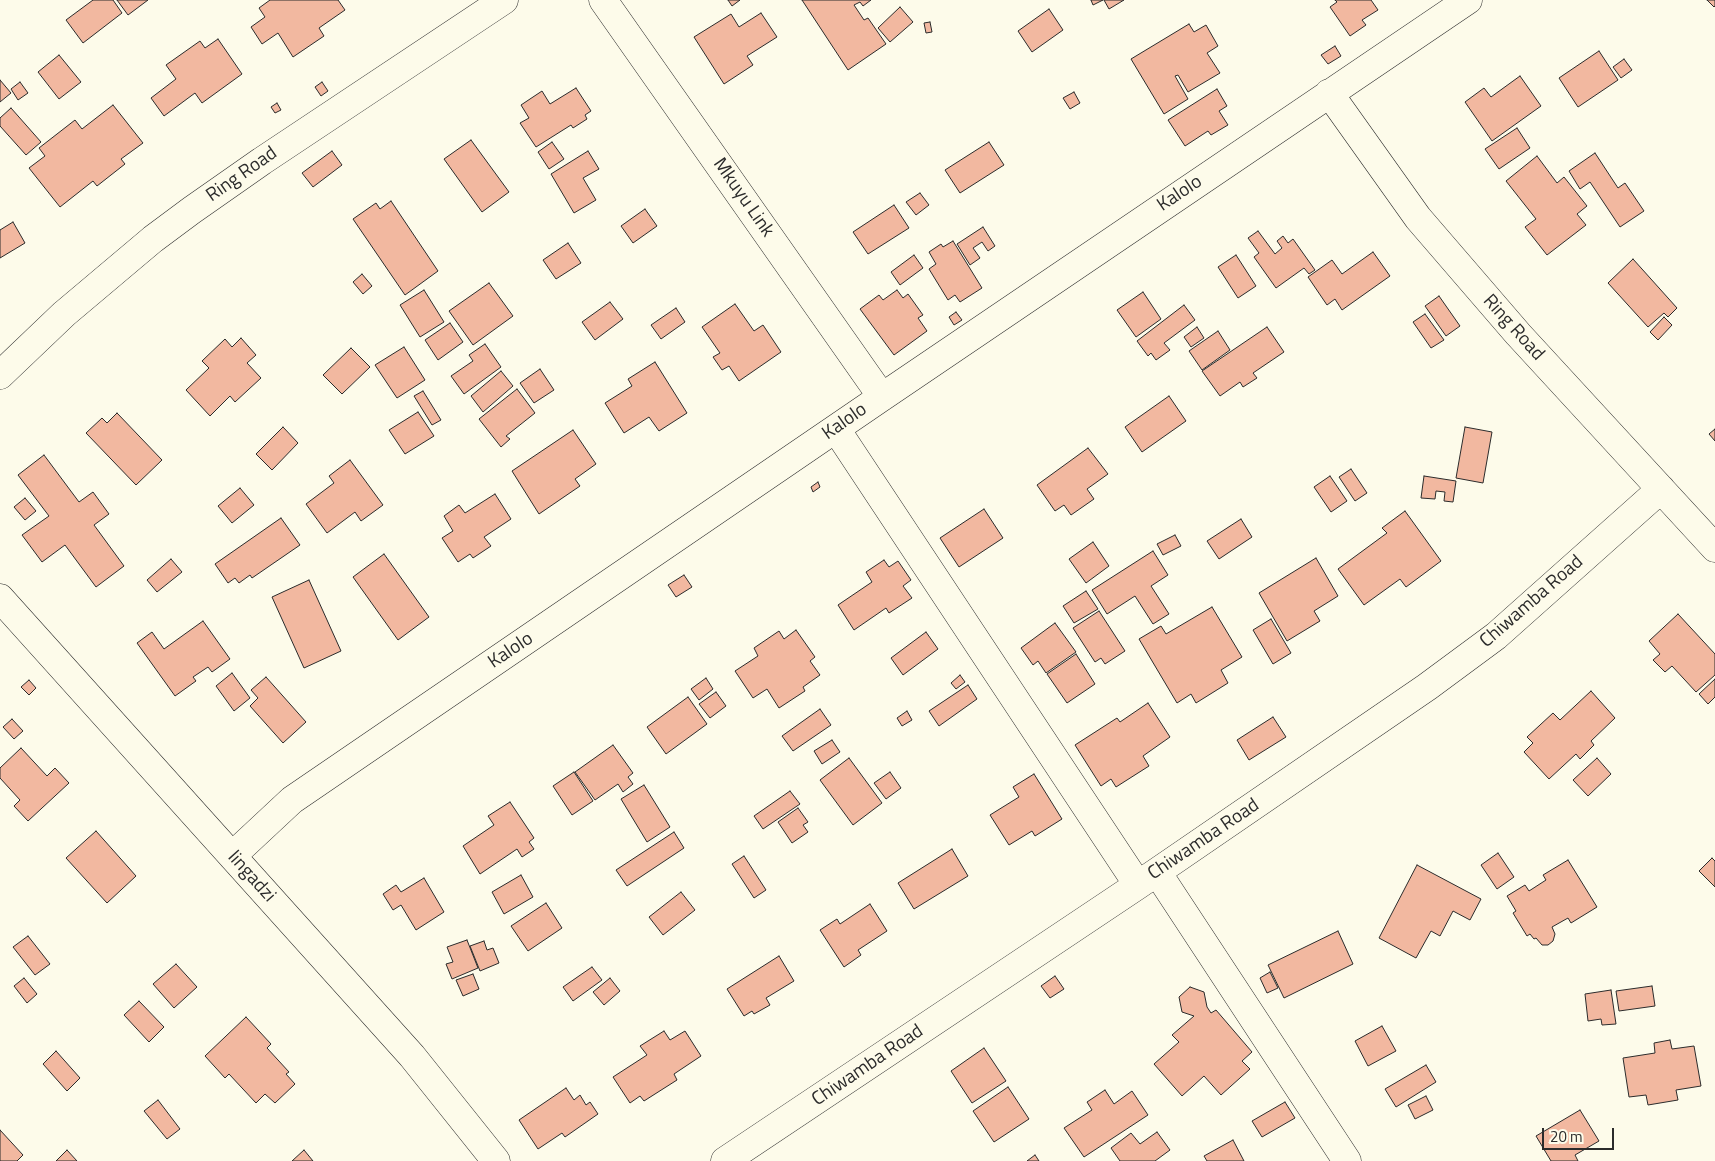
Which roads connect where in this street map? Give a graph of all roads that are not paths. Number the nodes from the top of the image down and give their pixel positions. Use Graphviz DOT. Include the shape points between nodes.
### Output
graph roads {
  1 [pos="504,0"];
  2 [pos="603,0"];
  3 [pos="1468,0"];
  4 [pos="1329,93"];
  5 [pos="0,375"];
  6 [pos="882,397"];
  7 [pos="836,429"];
  8 [pos="1661,489"];
  9 [pos="1715,548"];
  10 [pos="0,598"];
  11 [pos="232,856"];
  12 [pos="1147,879"];
  13 [pos="496,1161"];
  14 [pos="725,1161"];
  15 [pos="1347,1161"];
  1 -- 5 [label="street, Ring Road" via="192,210 64,314"];
  2 -- 6 [label="street, Mkuyu Link"];
  3 -- 4 [label="street, Kalolo"];
  4 -- 6 [label="street, Kalolo"];
  4 -- 8 [label="street, Ring Road" via="1418,218 1518,334"];
  6 -- 7 [label="street, Kalolo"];
  7 -- 11 [label="street, Kalolo" via="292,800"];
  7 -- 12 [label="street"];
  8 -- 9 [label="street, Ring Road"];
  8 -- 12 [label="street, Chiwamba Road" via="1496,636"];
  10 -- 11 [label="street, lingadzi"];
  11 -- 13 [label="street, lingadzi" via="412,1056"];
  12 -- 14 [label="street, Chiwamba Road"];
  12 -- 15 [label="street"];
}
